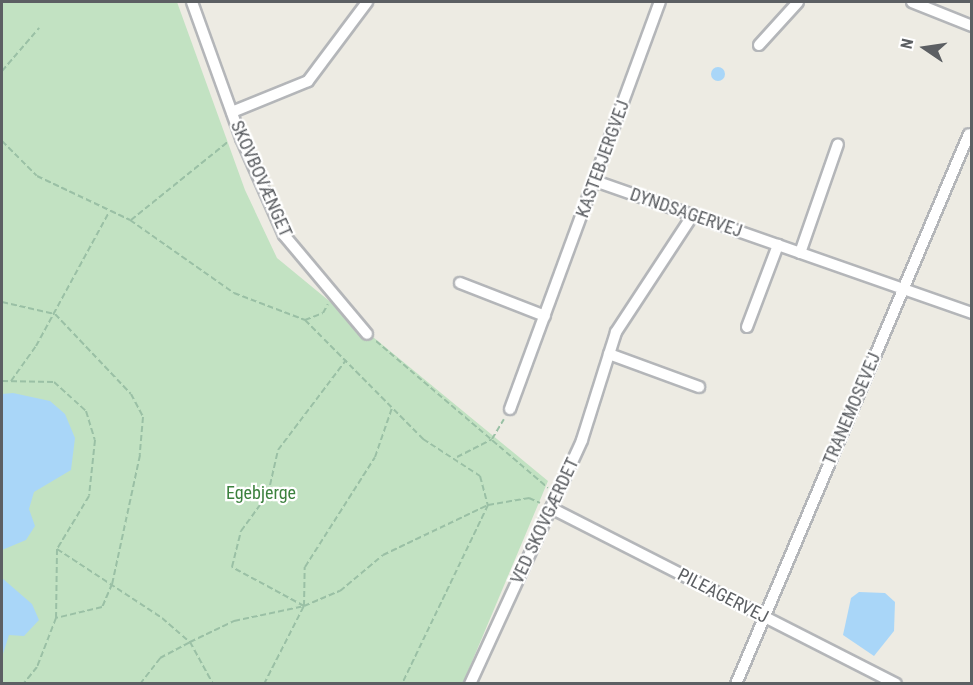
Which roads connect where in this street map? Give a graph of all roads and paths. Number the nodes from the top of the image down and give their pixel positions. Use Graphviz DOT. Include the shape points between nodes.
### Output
graph roads {
  1 [pos="192,2"];
  2 [pos="367,2"];
  3 [pos="660,2"];
  4 [pos="798,2"];
  5 [pos="912,2"];
  6 [pos="972,26"];
  7 [pos="39,28"];
  8 [pos="759,45"];
  9 [pos="2,71"];
  10 [pos="232,112"];
  11 [pos="969,134"];
  12 [pos="241,138"];
  13 [pos="2,141"];
  14 [pos="838,144"];
  15 [pos="595,181"];
  16 [pos="109,212"];
  17 [pos="693,215"];
  18 [pos="130,220"];
  19 [pos="778,245"];
  20 [pos="800,253"];
  21 [pos="460,283"];
  22 [pos="903,289"];
  23 [pos="332,296"];
  24 [pos="2,302"];
  25 [pos="972,313"];
  26 [pos="55,314"];
  27 [pos="545,316"];
  28 [pos="304,321"];
  29 [pos="747,327"];
  30 [pos="367,334"];
  31 [pos="609,354"];
  32 [pos="346,360"];
  33 [pos="2,381"];
  34 [pos="11,381"];
  35 [pos="699,387"];
  36 [pos="392,408"];
  37 [pos="510,409"];
  38 [pos="492,440"];
  39 [pos="456,457"];
  40 [pos="556,495"];
  41 [pos="488,505"];
  42 [pos="551,508"];
  43 [pos="57,549"];
  44 [pos="112,584"];
  45 [pos="304,606"];
  46 [pos="763,617"];
  47 [pos="56,618"];
  48 [pos="190,642"];
  49 [pos="23,684"];
  50 [pos="140,684"];
  51 [pos="213,684"];
  52 [pos="264,684"];
  53 [pos="402,684"];
  54 [pos="471,684"];
  55 [pos="735,684"];
  56 [pos="896,684"];
  1 -- 10 [label="street, SKOVBOVÆNGET"];
  2 -- 10 [label="street" via="308,81"];
  3 -- 15 [label="street, KASTEBJERGVEJ"];
  4 -- 8 [label="street"];
  5 -- 6 [label="street"];
  7 -- 9 [label="path"];
  10 -- 12 [label="street, SKOVBOVÆNGET"];
  11 -- 22 [label="street, TRANEMOSEVEJ"];
  12 -- 18 [label="path" via="223,142"];
  12 -- 23 [label="street, SKOVBOVÆNGET" via="284,235"];
  13 -- 16 [label="path" via="37,176"];
  14 -- 20 [label="street"];
  15 -- 17 [label="street, DYNDSAGERVEJ"];
  15 -- 27 [label="street, KASTEBJERGVEJ"];
  16 -- 18 [label="path"];
  16 -- 26 [label="path"];
  17 -- 19 [label="street, DYNDSAGERVEJ"];
  17 -- 31 [label="street, VED SKOVGÆRDET" via="616,332"];
  18 -- 28 [label="path" via="234,293"];
  19 -- 20 [label="street, DYNDSAGERVEJ"];
  19 -- 29 [label="street"];
  20 -- 22 [label="street, DYNDSAGERVEJ"];
  21 -- 27 [label="street"];
  22 -- 25 [label="street, DYNDSAGERVEJ"];
  22 -- 46 [label="street, TRANEMOSEVEJ"];
  23 -- 28 [label="path" via="323,313"];
  23 -- 30 [label="street, SKOVBOVÆNGET"];
  24 -- 26 [label="path"];
  26 -- 34 [label="path"];
  26 -- 44 [label="path" via="131,394 142,417 140,455"];
  27 -- 37 [label="street, KASTEBJERGVEJ"];
  28 -- 32 [label="path"];
  30 -- 38 [label="path"];
  31 -- 35 [label="street"];
  31 -- 40 [label="street, VED SKOVGÆRDET" via="582,440"];
  32 -- 36 [label="path"];
  32 -- 45 [label="path" via="278,450 268,494 242,531 232,567"];
  33 -- 34 [label="path"];
  34 -- 43 [label="path" via="54,382 86,411 95,440 89,496"];
  36 -- 39 [label="path" via="423,439"];
  36 -- 45 [label="path" via="375,457 305,567"];
  37 -- 38 [label="path"];
  38 -- 39 [label="path"];
  38 -- 40 [label="path"];
  39 -- 41 [label="path" via="480,476"];
  40 -- 42 [label="street, VED SKOVGÆRDET"];
  41 -- 42 [label="path" via="530,498"];
  41 -- 45 [label="path" via="383,555 339,591"];
  41 -- 53 [label="path"];
  42 -- 46 [label="street, PILEAGERVEJ"];
  42 -- 54 [label="street, VED SKOVGÆRDET"];
  43 -- 44 [label="path"];
  43 -- 47 [label="path"];
  44 -- 47 [label="path" via="102,607"];
  44 -- 48 [label="path"];
  45 -- 48 [label="path" via="234,621"];
  45 -- 52 [label="path"];
  46 -- 55 [label="street, TRANEMOSEVEJ"];
  46 -- 56 [label="street, PILEAGERVEJ"];
  47 -- 49 [label="path" via="37,668"];
  48 -- 50 [label="path" via="160,658"];
  48 -- 51 [label="path"];
}
